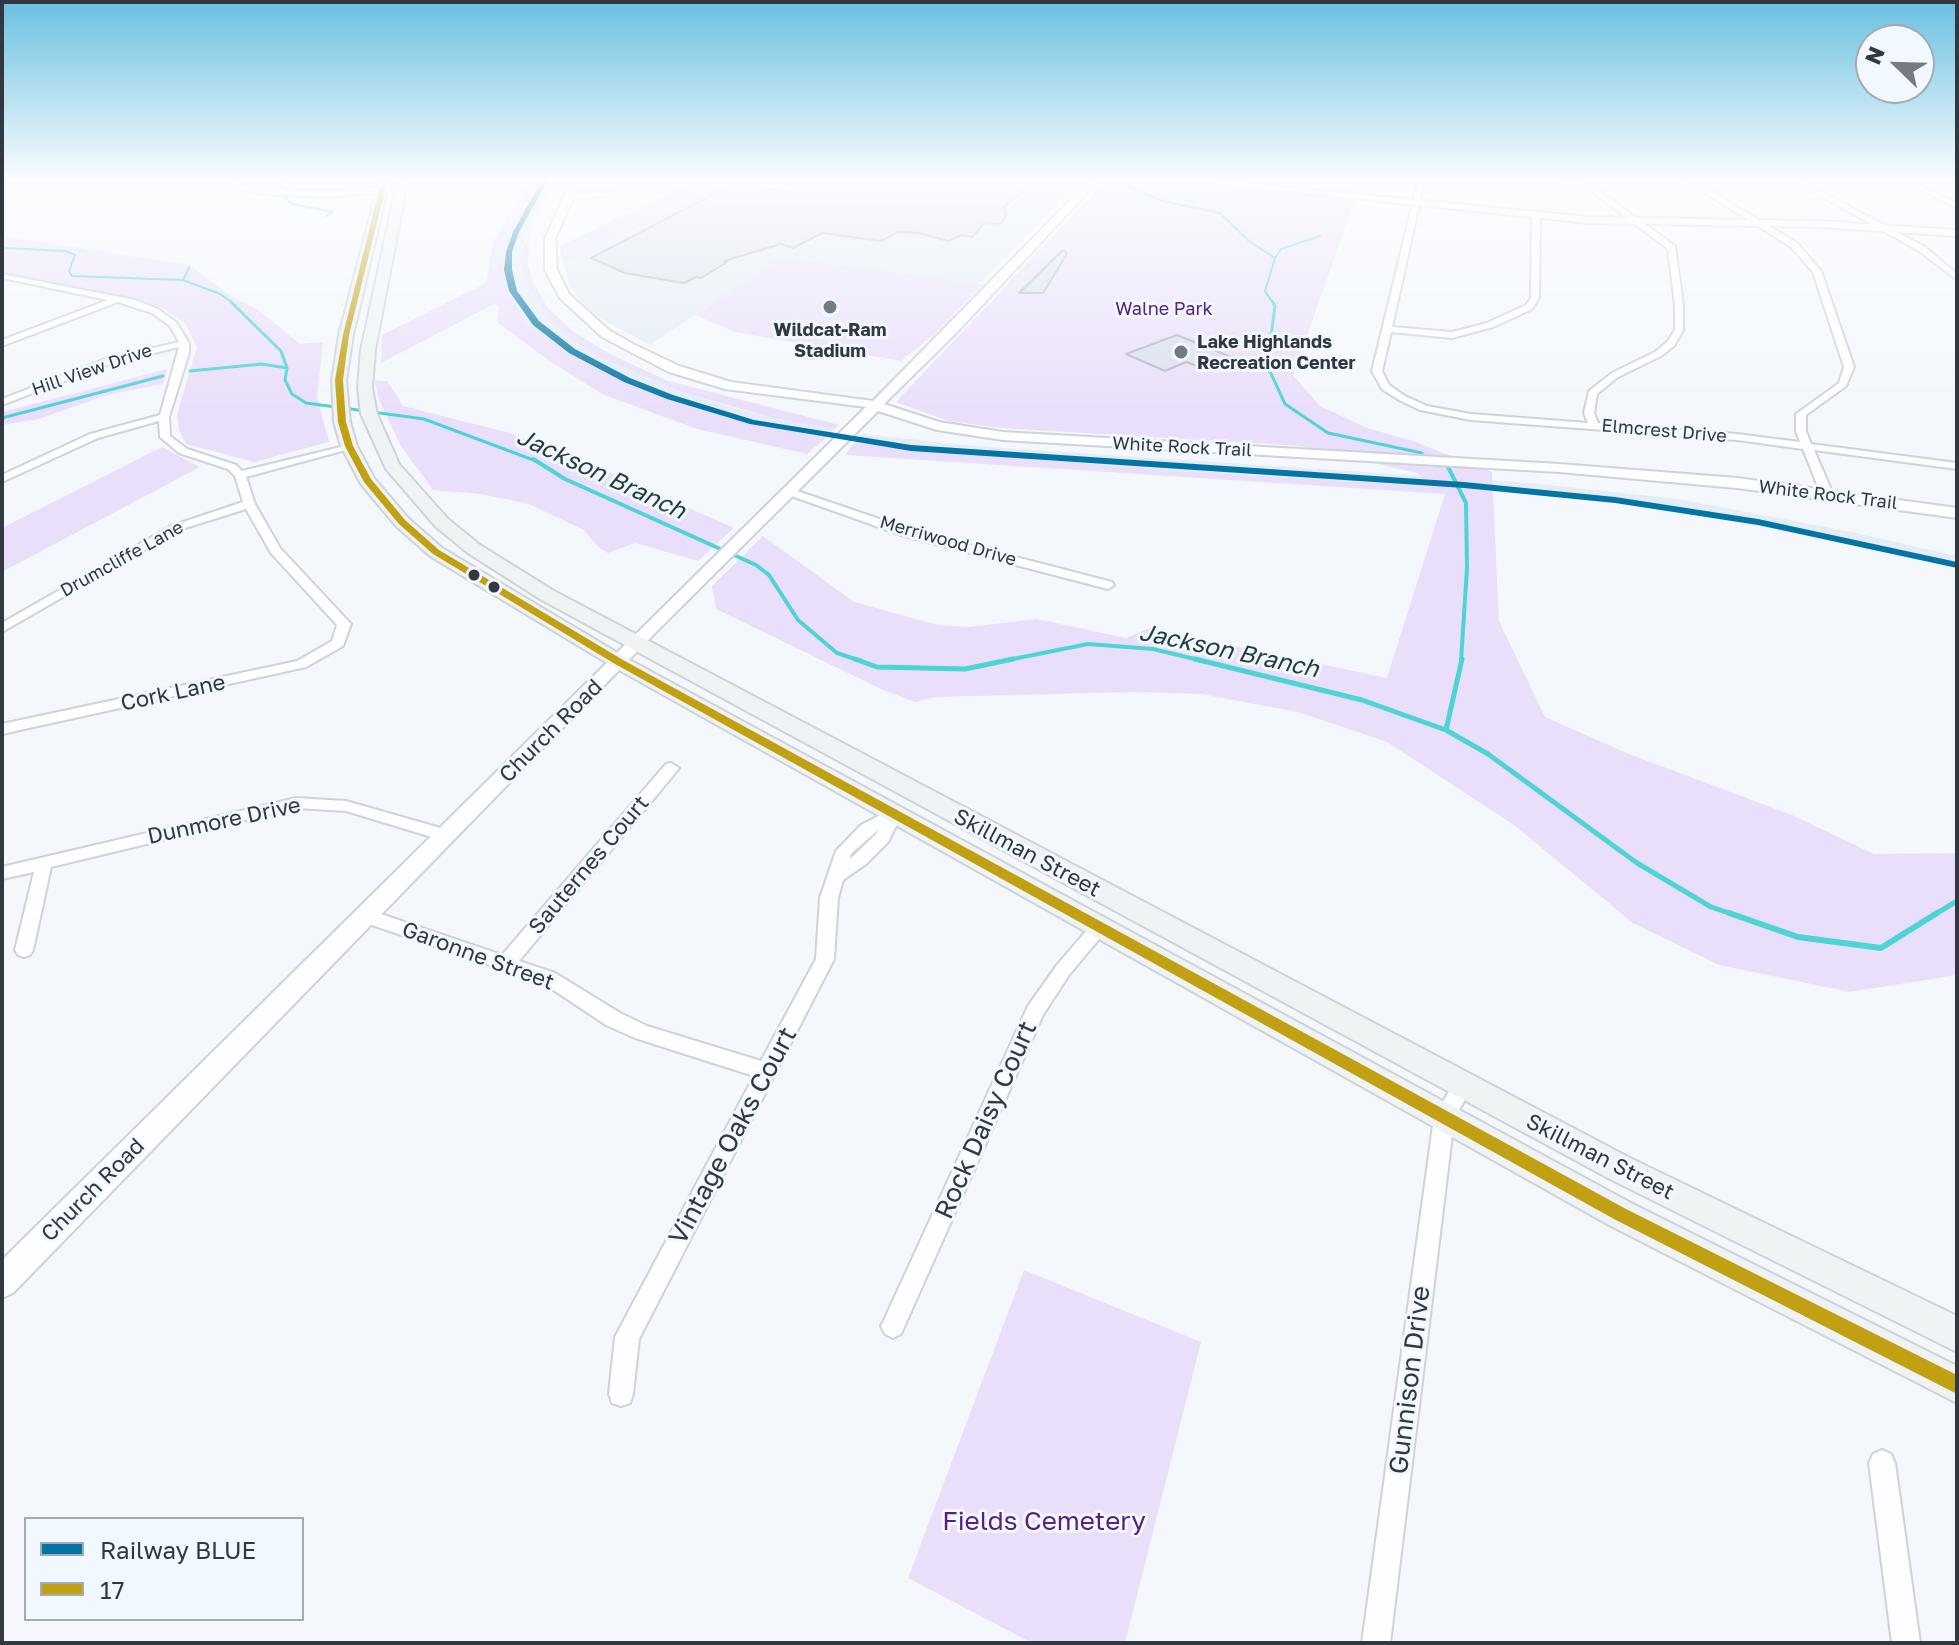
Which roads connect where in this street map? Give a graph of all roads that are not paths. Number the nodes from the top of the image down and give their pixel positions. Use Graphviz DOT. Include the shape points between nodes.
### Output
graph roads {
  1 [pos="367,255"];
  2 [pos="388,255"];
  3 [pos="551,255"];
  4 [pos="1024,255"];
  5 [pos="1404,255"];
  6 [pos="1536,255"];
  7 [pos="1675,255"];
  8 [pos="1804,255"];
  9 [pos="1931,255"];
  10 [pos="2,276"];
  11 [pos="1957,278"];
  12 [pos="118,299"];
  13 [pos="378,307"];
  14 [pos="353,309"];
  15 [pos="1386,329"];
  16 [pos="2,343"];
  17 [pos="184,343"];
  18 [pos="2,402"];
  19 [pos="876,404"];
  20 [pos="164,417"];
  21 [pos="1594,426"];
  22 [pos="347,442"];
  23 [pos="1808,446"];
  24 [pos="392,466"];
  25 [pos="1957,466"];
  26 [pos="240,475"];
  27 [pos="2,479"];
  28 [pos="790,492"];
  29 [pos="1827,494"];
  30 [pos="249,504"];
  31 [pos="1957,513"];
  32 [pos="1108,585"];
  33 [pos="2,628"];
  34 [pos="637,642"];
  35 [pos="619,662"];
  36 [pos="2,729"];
  37 [pos="671,768"];
  38 [pos="914,793"];
  39 [pos="894,814"];
  40 [pos="445,835"];
  41 [pos="44,863"];
  42 [pos="2,873"];
  43 [pos="366,916"];
  44 [pos="1100,927"];
  45 [pos="24,950"];
  46 [pos="507,962"];
  47 [pos="766,1071"];
  48 [pos="1463,1085"];
  49 [pos="1444,1118"];
  50 [pos="2,1282"];
  51 [pos="893,1326"];
  52 [pos="1957,1334"];
  53 [pos="1957,1385"];
  54 [pos="621,1394"];
  55 [pos="1882,1463"];
  56 [pos="1376,1643"];
  57 [pos="1906,1643"];
  1 -- 14 [label="main road, Skillman Street"];
  2 -- 13 [label="main road, Skillman Street"];
  3 -- 19 [label="street, White Rock Trail" via="551,270 564,296 606,334 642,354 700,378"];
  4 -- 19 [label="street, Church Road"];
  5 -- 15 [label="street"];
  6 -- 15 [label="street" via="1535,298 1529,307 1452,335"];
  7 -- 21 [label="street" via="1679,330 1658,354 1597,386 1590,401"];
  8 -- 23 [label="street" via="1812,262 1849,367 1843,384 1801,414"];
  9 -- 11 [label="street"];
  10 -- 12 [label="street"];
  12 -- 16 [label="street"];
  12 -- 17 [label="street" via="165,317"];
  13 -- 14 [label="main road"];
  13 -- 24 [label="main road, Skillman Street" via="365,383 369,414"];
  14 -- 22 [label="main road, Skillman Street" via="339,401"];
  15 -- 21 [label="street, Elmcrest Drive" via="1377,371 1402,398 1443,412"];
  17 -- 18 [label="street, Hill View Drive" via="106,362"];
  17 -- 20 [label="street"];
  19 -- 28 [label="street, Church Road"];
  19 -- 29 [label="street, White Rock Trail" via="937,426 1003,436 1559,468"];
  20 -- 26 [label="street" via="165,437 174,446 232,467"];
  20 -- 27 [label="street" via="94,436"];
  21 -- 23 [label="street, Elmcrest Drive"];
  22 -- 24 [label="main road"];
  22 -- 26 [label="street"];
  22 -- 35 [label="main road, Skillman Street" via="383,501 436,552"];
  23 -- 25 [label="street, Elmcrest Drive"];
  23 -- 29 [label="street"];
  24 -- 34 [label="main road, Skillman Street" via="431,512 474,549"];
  26 -- 30 [label="street"];
  28 -- 32 [label="street, Merriwood Drive" via="908,533"];
  28 -- 34 [label="street, Church Road"];
  29 -- 31 [label="street, White Rock Trail"];
  30 -- 33 [label="street, Drumcliffe Lane" via="175,528"];
  30 -- 36 [label="street, Cork Lane" via="275,550 340,617 344,624 338,643 301,664"];
  34 -- 35 [label="street, Church Road"];
  34 -- 38 [label="main road, Skillman Street"];
  35 -- 39 [label="main road, Skillman Street"];
  35 -- 40 [label="street, Church Road"];
  37 -- 46 [label="street, Sauternes Court"];
  38 -- 39 [label="main road"];
  38 -- 48 [label="main road, Skillman Street"];
  39 -- 44 [label="main road, Skillman Street"];
  39 -- 47 [label="street, Vintage Oaks Court" via="882,838 838,875 829,898 825,959"];
  40 -- 41 [label="street, Dunmore Drive" via="346,806 296,803"];
  40 -- 43 [label="street, Church Road"];
  41 -- 42 [label="street, Dunmore Drive"];
  41 -- 45 [label="street"];
  43 -- 46 [label="street, Garonne Street"];
  43 -- 50 [label="street, Church Road"];
  44 -- 49 [label="main road, Skillman Street"];
  44 -- 51 [label="street, Rock Daisy Court" via="1035,1011"];
  46 -- 47 [label="street, Garonne Street" via="549,978 642,1032"];
  47 -- 54 [label="street, Vintage Oaks Court" via="627,1337"];
  48 -- 49 [label="street"];
  48 -- 52 [label="main road, Skillman Street"];
  49 -- 53 [label="main road, Skillman Street"];
  49 -- 56 [label="street, Gunnison Drive"];
  55 -- 57 [label="street"];
}
